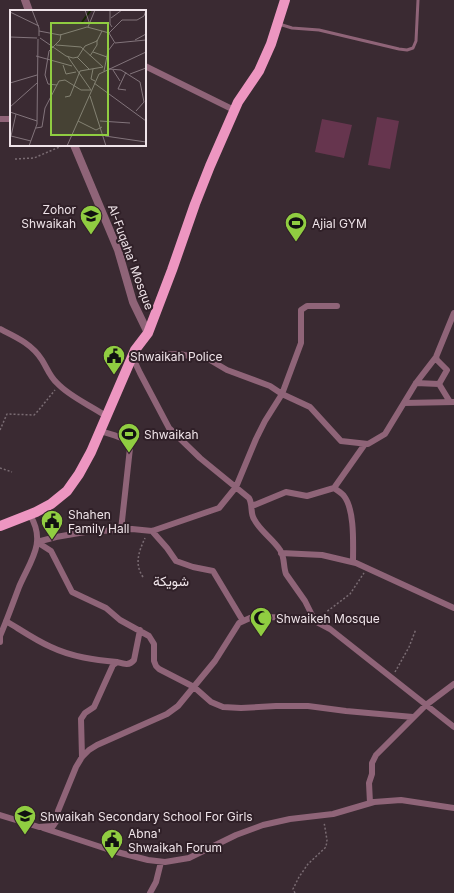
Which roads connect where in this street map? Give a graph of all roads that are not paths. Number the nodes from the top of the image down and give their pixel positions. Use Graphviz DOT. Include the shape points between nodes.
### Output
graph roads {
  1 [pos="25,0"];
  2 [pos="285,0"];
  3 [pos="418,0"];
  4 [pos="29,10"];
  5 [pos="277,24"];
  6 [pos="146,66"];
  7 [pos="234,110"];
  8 [pos="74,146"];
  9 [pos="338,306"];
  10 [pos="454,313"];
  11 [pos="0,329"];
  12 [pos="148,333"];
  13 [pos="132,356"];
  14 [pos="436,357"];
  15 [pos="416,383"];
  16 [pos="439,384"];
  17 [pos="282,394"];
  18 [pos="452,402"];
  19 [pos="404,403"];
  20 [pos="106,416"];
  21 [pos="100,431"];
  22 [pos="365,444"];
  23 [pos="236,487"];
  24 [pos="334,488"];
  25 [pos="252,506"];
  26 [pos="30,515"];
  27 [pos="1,526"];
  28 [pos="121,530"];
  29 [pos="150,530"];
  30 [pos="37,542"];
  31 [pos="282,553"];
  32 [pos="353,562"];
  33 [pos="454,608"];
  34 [pos="6,621"];
  35 [pos="243,621"];
  36 [pos="315,621"];
  37 [pos="140,630"];
  38 [pos="0,642"];
  39 [pos="117,662"];
  40 [pos="454,684"];
  41 [pos="194,687"];
  42 [pos="426,705"];
  43 [pos="413,717"];
  44 [pos="454,727"];
  45 [pos="82,757"];
  46 [pos="370,803"];
  47 [pos="454,808"];
  48 [pos="0,815"];
  49 [pos="40,827"];
  50 [pos="161,862"];
  51 [pos="150,893"];
  1 -- 4 [label="street"];
  2 -- 5 [label="main road"];
  3 -- 5 [label="lane" via="416,41 413,48 407,50 319,30"];
  5 -- 7 [label="main road" via="259,71"];
  6 -- 7 [label="street"];
  7 -- 12 [label="main road" via="205,178"];
  8 -- 12 [label="street, Al-Fuqaha' Mosque" via="118,250 133,302"];
  9 -- 17 [label="street" via="307,306 301,310 301,343"];
  10 -- 14 [label="street"];
  11 -- 20 [label="street" via="33,348 58,385"];
  12 -- 13 [label="main road"];
  13 -- 17 [label="street" via="179,354 210,360 227,370 270,386"];
  13 -- 20 [label="main road"];
  13 -- 23 [label="street" via="169,428"];
  14 -- 15 [label="street"];
  14 -- 16 [label="street" via="447,370"];
  15 -- 16 [label="street"];
  15 -- 19 [label="street"];
  16 -- 18 [label="street"];
  17 -- 22 [label="street" via="310,407 342,441"];
  17 -- 23 [label="street" via="256,439"];
  18 -- 19 [label="street"];
  19 -- 22 [label="street" via="385,434"];
  20 -- 21 [label="main road"];
  21 -- 26 [label="main road" via="79,474 67,491 51,504"];
  21 -- 28 [label="street" via="125,440 130,445"];
  22 -- 24 [label="street"];
  23 -- 25 [label="street" via="249,498"];
  23 -- 29 [label="street" via="219,508"];
  24 -- 25 [label="street" via="307,496 286,492"];
  24 -- 32 [label="street" via="344,496 349,506"];
  25 -- 31 [label="street" via="255,521"];
  26 -- 27 [label="main road"];
  26 -- 30 [label="street" via="36,530"];
  28 -- 29 [label="street"];
  28 -- 30 [label="street" via="85,532"];
  29 -- 35 [label="street" via="176,561 213,571"];
  30 -- 34 [label="street" via="35,555"];
  30 -- 37 [label="street" via="51,551 72,592 106,608 120,620"];
  31 -- 32 [label="street" via="322,555"];
  31 -- 36 [label="street" via="286,574"];
  32 -- 33 [label="street"];
  34 -- 38 [label="street"];
  34 -- 39 [label="street" via="62,652"];
  35 -- 36 [label="street" via="262,617 305,618"];
  35 -- 41 [label="street" via="239,622 215,661"];
  36 -- 42 [label="street" via="330,629"];
  37 -- 39 [label="street" via="132,663 127,665"];
  37 -- 41 [label="street" via="149,636 154,644 156,666"];
  39 -- 45 [label="street" via="113,665 94,707 81,719"];
  40 -- 42 [label="street"];
  41 -- 43 [label="street" via="211,702 224,707 308,706"];
  41 -- 45 [label="street" via="178,706 167,714 97,745"];
  42 -- 43 [label="street"];
  42 -- 44 [label="street"];
  43 -- 46 [label="street" via="374,759 369,783"];
  45 -- 49 [label="street" via="58,811 57,820 53,826"];
  46 -- 47 [label="street" via="401,800"];
  46 -- 50 [label="street" via="343,812 263,825 236,834 189,858"];
  48 -- 49 [label="street"];
  49 -- 50 [label="street" via="113,851"];
  50 -- 51 [label="street"];
}
